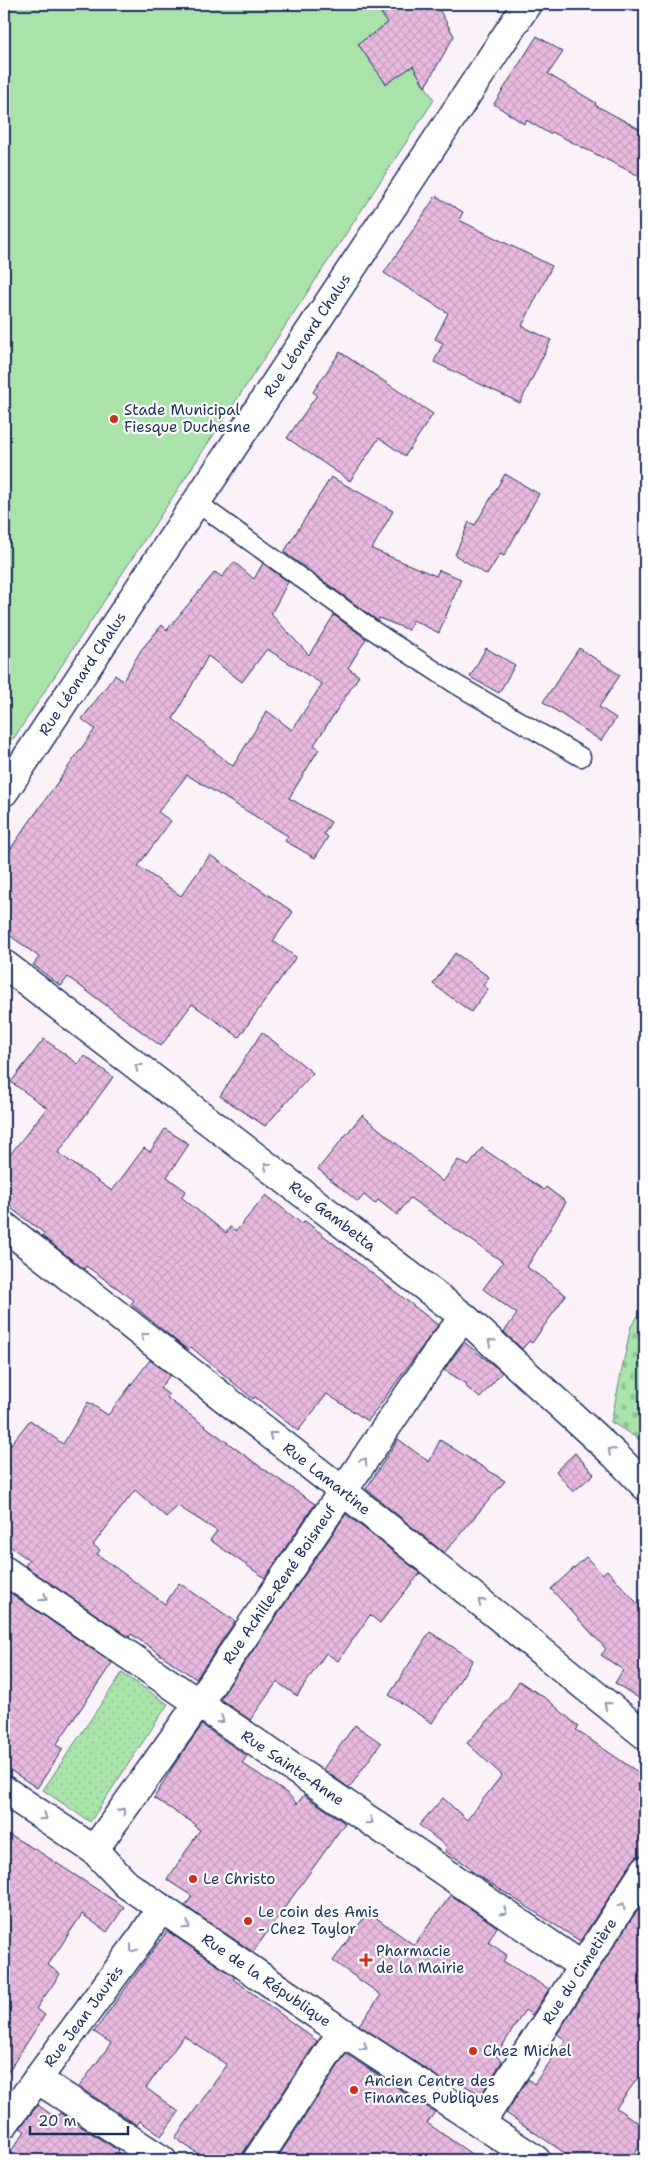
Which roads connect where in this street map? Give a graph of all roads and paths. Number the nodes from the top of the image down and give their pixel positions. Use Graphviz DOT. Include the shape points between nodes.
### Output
graph roads {
  1 [pos="527,4"];
  2 [pos="196,502"];
  3 [pos="581,757"];
  4 [pos="4,792"];
  5 [pos="4,964"];
  6 [pos="4,1226"];
  7 [pos="464,1317"];
  8 [pos="645,1486"];
  9 [pos="344,1492"];
  10 [pos="4,1570"];
  11 [pos="198,1704"];
  12 [pos="645,1735"];
  13 [pos="4,1790"];
  14 [pos="94,1850"];
  15 [pos="645,1870"];
  16 [pos="161,1908"];
  17 [pos="582,1966"];
  18 [pos="342,2032"];
  19 [pos="37,2079"];
  20 [pos="481,2123"];
  21 [pos="4,2124"];
  22 [pos="162,2160"];
  23 [pos="257,2160"];
  24 [pos="536,2160"];
  1 -- 2 [label="street, Rue Léonard Chalus"];
  2 -- 3 [label="lane" via="374,631"];
  2 -- 4 [label="street, Rue Léonard Chalus"];
  7 -- 5 [label="street, Rue Gambetta, one-way"];
  9 -- 6 [label="street, Rue Lamartine, one-way"];
  8 -- 7 [label="street, Rue Gambetta, one-way"];
  9 -- 7 [label="street, Rue Achille-René Boisneuf, one-way"];
  9 -- 11 [label="street, Rue Achille-René Boisneuf"];
  12 -- 9 [label="street, Rue Lamartine, one-way"];
  10 -- 11 [label="street, Rue Sainte-Anne, one-way"];
  14 -- 11 [label="street, Rue Achille-René Boisneuf, one-way"];
  11 -- 17 [label="street, Rue Sainte-Anne, one-way"];
  13 -- 14 [label="street, Rue de la République, one-way"];
  14 -- 16 [label="street, Rue de la République" via="126,1884"];
  17 -- 15 [label="street, Rue du Cimetière, one-way"];
  16 -- 18 [label="street, Rue de la République, one-way"];
  16 -- 19 [label="street, Rue Jean Jaurès, one-way"];
  17 -- 20 [label="street, Rue du Cimetière"];
  18 -- 20 [label="street, Rue de la République, one-way"];
  18 -- 23 [label="street"];
  19 -- 21 [label="street, Rue Jean Jaurès"];
  19 -- 22 [label="street"];
  20 -- 24 [label="street, Rue de la République"];
}
